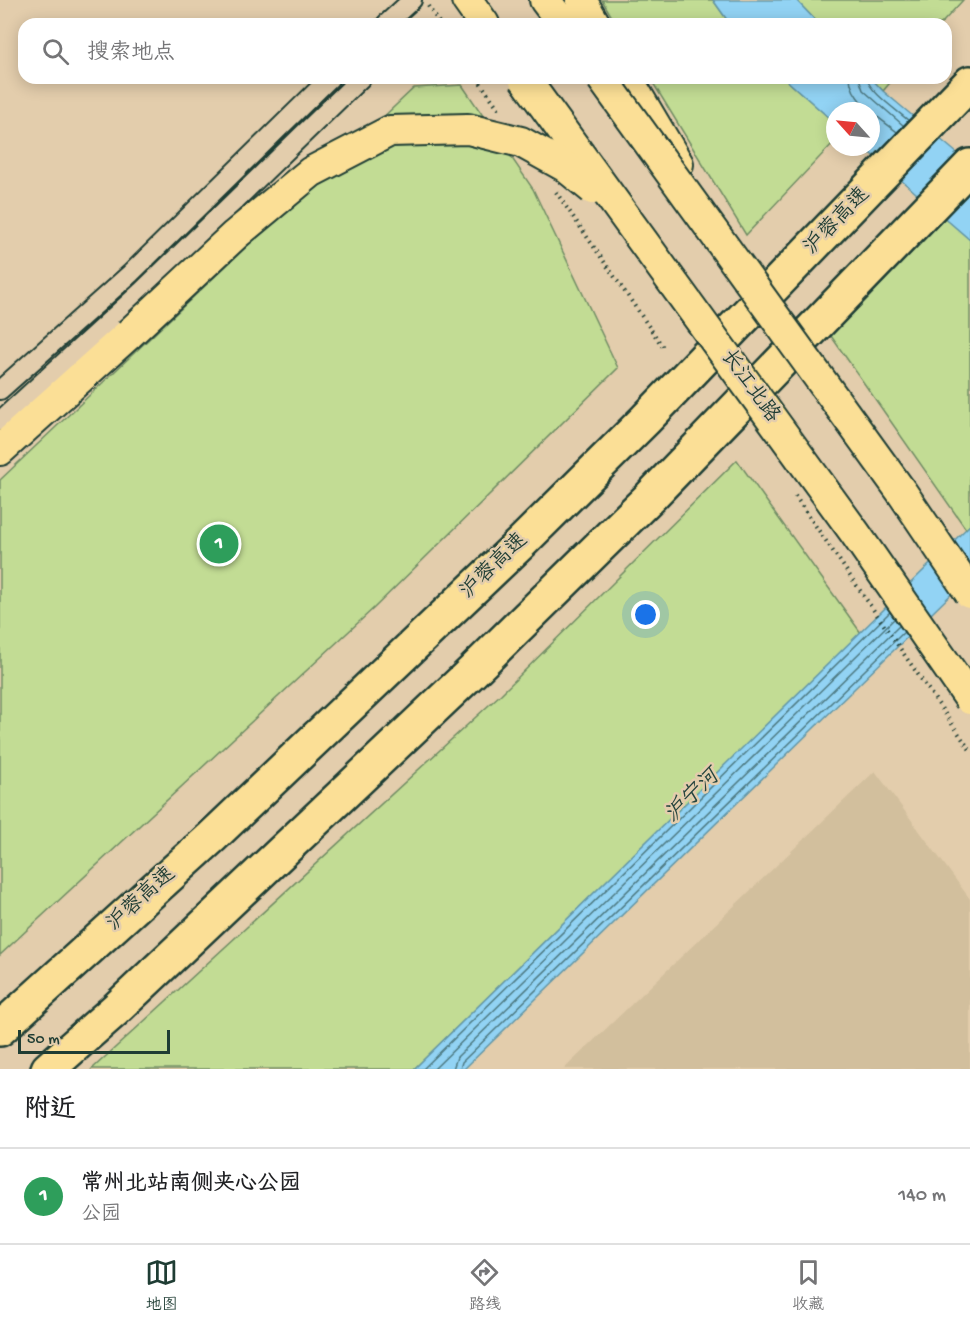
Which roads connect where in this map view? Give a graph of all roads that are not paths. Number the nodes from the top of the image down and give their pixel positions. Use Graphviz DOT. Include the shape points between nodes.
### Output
graph roads {
  1 [pos="413,0"];
  2 [pos="467,0"];
  3 [pos="545,0"];
  4 [pos="581,0"];
  5 [pos="393,18"];
  6 [pos="406,18"];
  7 [pos="480,18"];
  8 [pos="558,18"];
  9 [pos="592,18"];
  10 [pos="970,83"];
  11 [pos="324,84"];
  12 [pos="354,84"];
  13 [pos="528,84"];
  14 [pos="606,84"];
  15 [pos="631,84"];
  16 [pos="970,166"];
  17 [pos="622,212"];
  18 [pos="733,258"];
  19 [pos="0,390"];
  20 [pos="0,421"];
  21 [pos="0,450"];
  22 [pos="970,593"];
  23 [pos="970,699"];
  24 [pos="0,1029"];
  25 [pos="48,1069"];
  1 -- 5 [label="street"];
  1 -- 6 [label="street"];
  2 -- 7 [label="main road"];
  3 -- 8 [label="main road"];
  4 -- 9 [label="main road"];
  10 -- 24 [label="highway, 沪蓉高速" via="522,542 212,837"];
  11 -- 19 [label="street" via="130,274"];
  12 -- 20 [label="street" via="141,292"];
  13 -- 17 [label="main road, 长江北路, bridge"];
  14 -- 18 [label="main road, bridge"];
  15 -- 18 [label="main road, bridge"];
  16 -- 25 [label="highway" via="650,497 474,671"];
  17 -- 21 [label="main road, bridge" via="566,167 521,142 468,129 390,131 311,172"];
  17 -- 23 [label="main road, 长江北路, bridge"];
  18 -- 22 [label="main road, bridge"];
}
